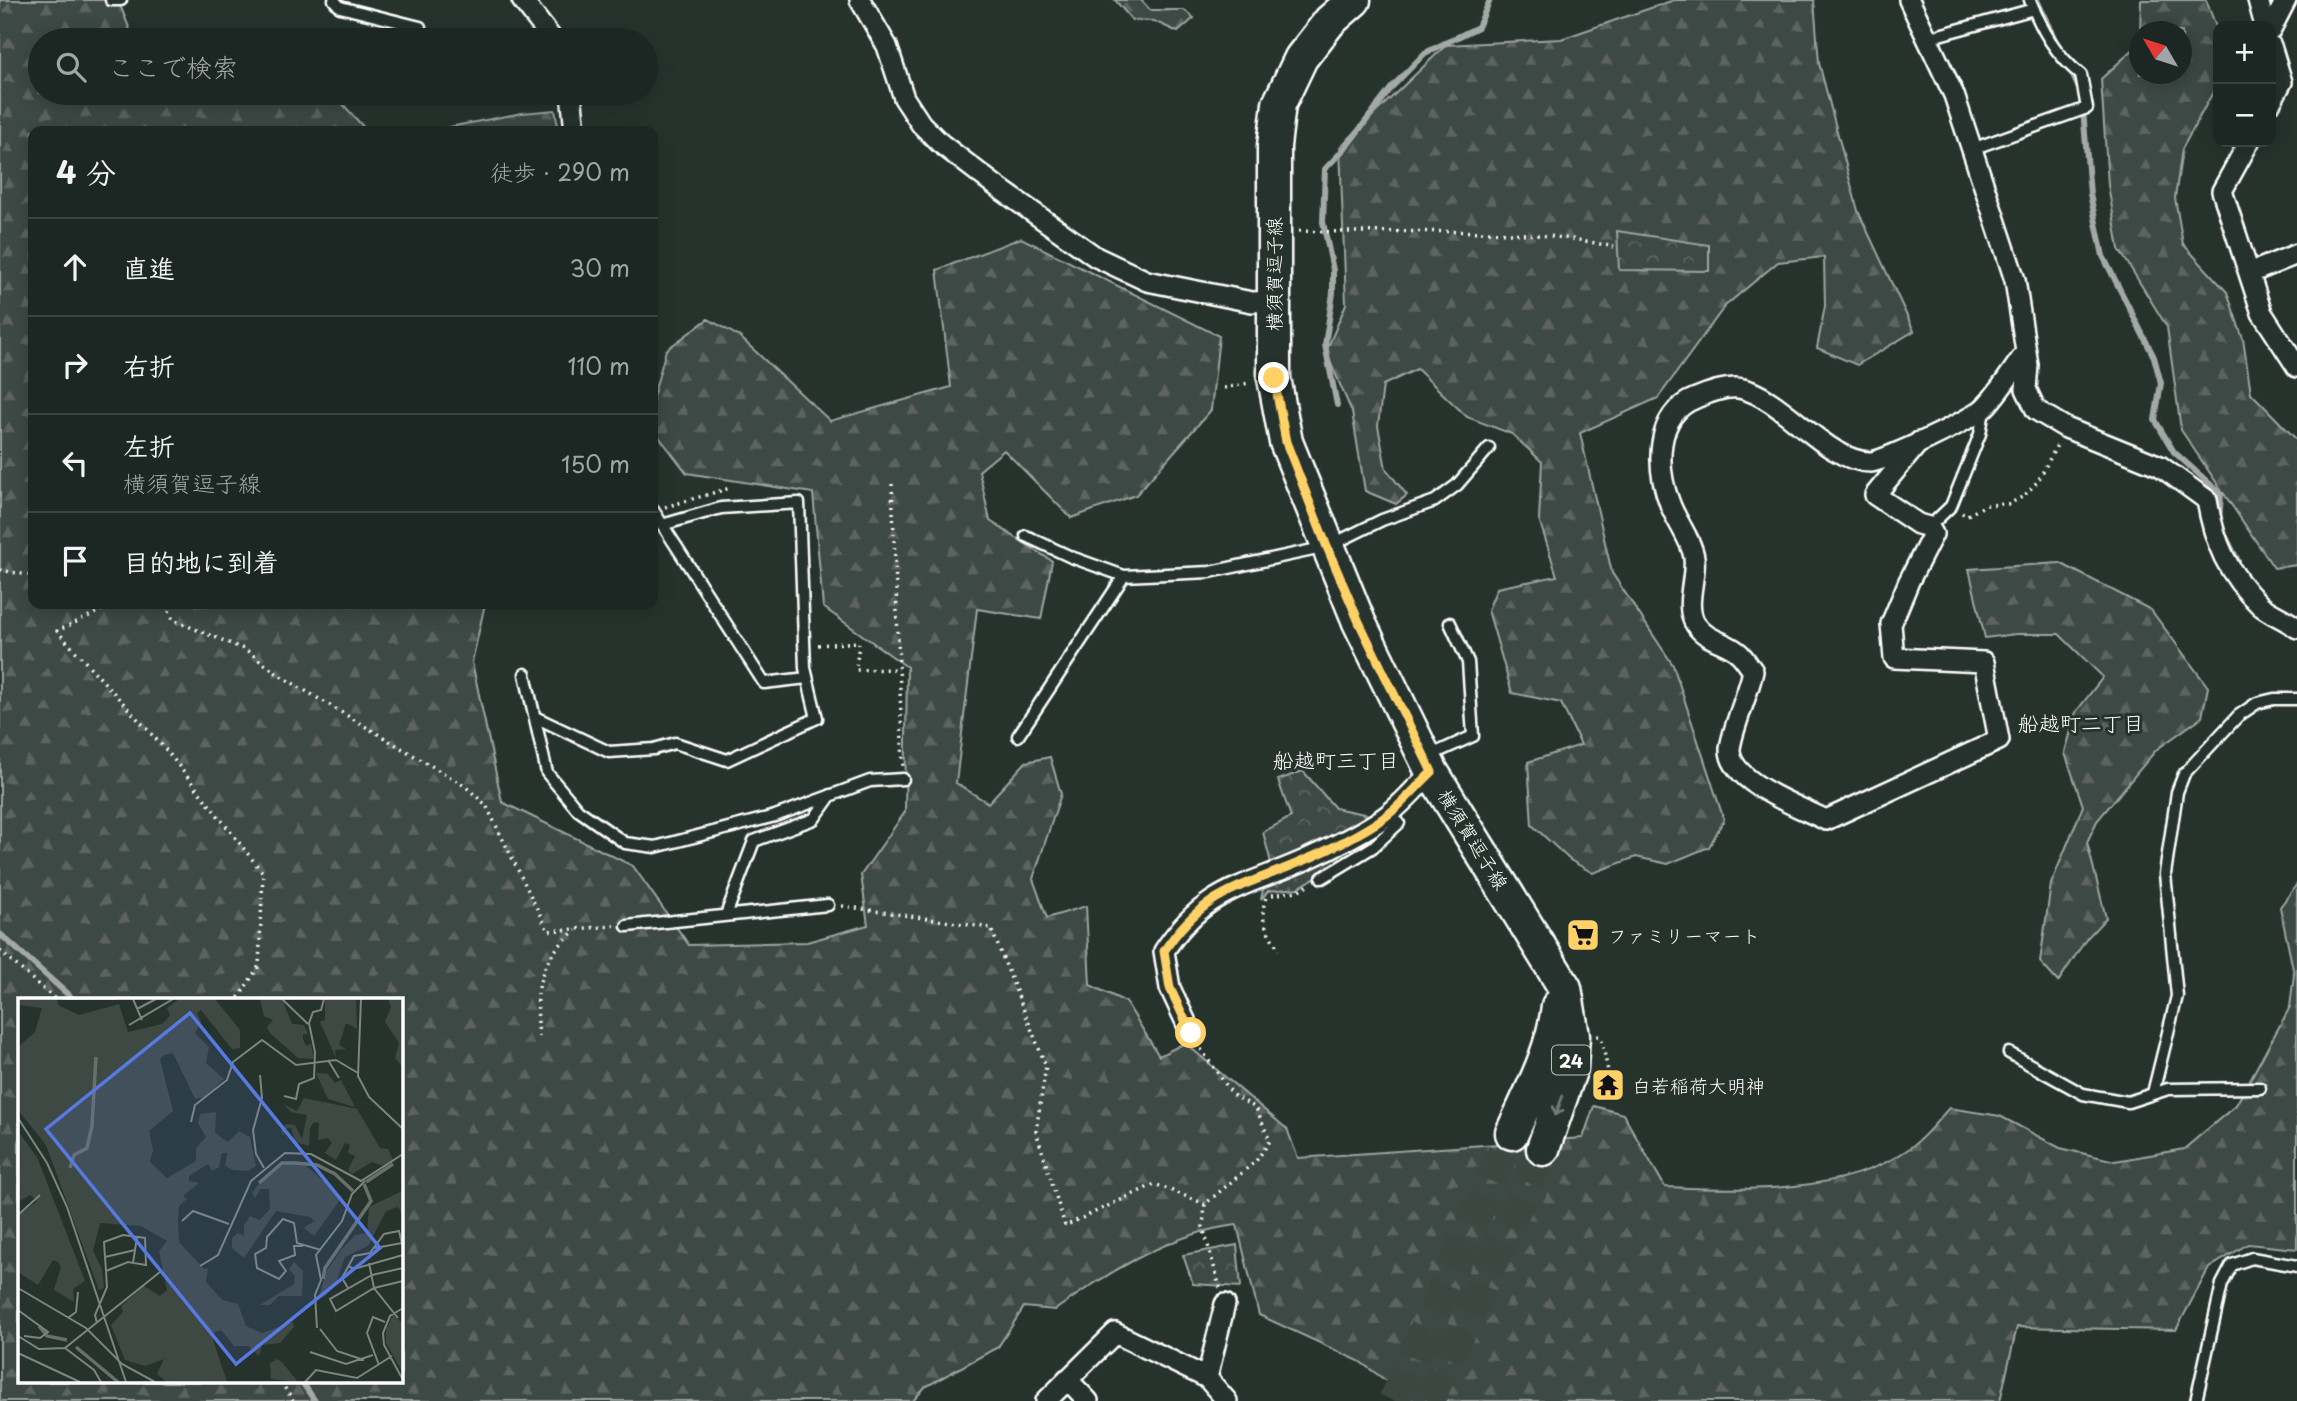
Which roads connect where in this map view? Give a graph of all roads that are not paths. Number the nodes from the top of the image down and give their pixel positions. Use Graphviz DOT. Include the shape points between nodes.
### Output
graph roads {
  1 [pos="111,0"];
  2 [pos="121,0"];
  3 [pos="334,0"];
  4 [pos="523,0"];
  5 [pos="860,0"];
  6 [pos="1354,0"];
  7 [pos="1909,0"];
  8 [pos="2258,0"];
  9 [pos="2286,0"];
  10 [pos="2032,4"];
  11 [pos="2264,21"];
  12 [pos="2275,21"];
  13 [pos="420,28"];
  14 [pos="544,28"];
  15 [pos="1928,38"];
  16 [pos="2276,62"];
  17 [pos="2276,93"];
  18 [pos="572,105"];
  19 [pos="574,126"];
  20 [pos="2246,147"];
  21 [pos="1972,149"];
  22 [pos="2297,254"];
  23 [pos="2250,273"];
  24 [pos="1273,301"];
  25 [pos="2026,352"];
  26 [pos="2297,367"];
  27 [pos="1984,409"];
  28 [pos="1919,442"];
  29 [pos="1489,449"];
  30 [pos="658,518"];
  31 [pos="662,525"];
  32 [pos="1929,527"];
  33 [pos="1027,536"];
  34 [pos="1327,547"];
  35 [pos="1124,576"];
  36 [pos="1450,623"];
  37 [pos="2297,628"];
  38 [pos="525,674"];
  39 [pos="807,678"];
  40 [pos="2297,699"];
  41 [pos="535,718"];
  42 [pos="1018,736"];
  43 [pos="1429,765"];
  44 [pos="903,779"];
  45 [pos="831,795"];
  46 [pos="1389,815"];
  47 [pos="1322,878"];
  48 [pos="828,905"];
  49 [pos="726,915"];
  50 [pos="626,926"];
  51 [pos="1555,969"];
  52 [pos="1191,1033"];
  53 [pos="2009,1053"];
  54 [pos="2260,1088"];
  55 [pos="2153,1093"];
  56 [pos="1512,1133"];
  57 [pos="1543,1149"];
  58 [pos="2297,1266"];
  59 [pos="1224,1304"];
  60 [pos="1208,1378"];
  61 [pos="1068,1380"];
  62 [pos="1046,1401"];
  63 [pos="1088,1401"];
  64 [pos="1227,1401"];
  65 [pos="2196,1401"];
  1 -- 2 [label="lane"];
  3 -- 13 [label="lane" via="340,8"];
  4 -- 14 [label="street"];
  5 -- 24 [label="street" via="887,46 904,98 921,124 996,186 1096,257 1147,281 1252,302"];
  6 -- 24 [label="main road, 横須賀逗子線 / 24" via="1330,21 1301,58 1279,104 1273,146"];
  7 -- 15 [label="street"];
  8 -- 11 [label="street"];
  9 -- 12 [label="street"];
  10 -- 15 [label="lane"];
  10 -- 21 [label="lane" via="2061,59 2081,75 2087,108"];
  15 -- 21 [label="street"];
  16 -- 17 [label="street" via="2282,82"];
  18 -- 19 [label="street"];
  20 -- 23 [label="street" via="2222,191"];
  21 -- 25 [label="street" via="2015,280"];
  22 -- 23 [label="street"];
  23 -- 26 [label="street" via="2262,313"];
  24 -- 34 [label="main road, 横須賀逗子線 / 24" via="1274,378 1286,442"];
  25 -- 27 [label="street"];
  25 -- 37 [label="street" via="2026,389 2036,410 2066,428 2160,467 2207,499 2212,532 2224,562 2261,606"];
  27 -- 28 [label="street"];
  27 -- 32 [label="lane" via="1980,434 1951,506"];
  28 -- 32 [label="street" via="1875,495"];
  28 -- 32 [label="street" via="1871,462 1849,456 1811,434 1761,395 1739,387 1686,402 1670,418 1662,436 1661,462 1669,502 1694,555 1691,611 1696,626 1739,653 1753,671 1730,749 1732,763 1742,777 1826,820 1999,740 1984,662 1894,658 1891,624 1933,534"];
  29 -- 34 [label="lane" via="1436,501"];
  30 -- 31 [label="lane"];
  31 -- 39 [label="lane" via="764,682"];
  31 -- 39 [label="lane" via="721,508 799,503"];
  33 -- 35 [label="lane"];
  34 -- 35 [label="lane" via="1210,572"];
  34 -- 43 [label="main road, 横須賀逗子線 / 24"];
  35 -- 42 [label="lane"];
  36 -- 43 [label="lane" via="1468,662 1473,736"];
  38 -- 41 [label="lane"];
  39 -- 41 [label="lane" via="817,718 727,760 674,743 609,752"];
  40 -- 55 [label="lane" via="2256,703 2183,774 2165,874 2177,996"];
  41 -- 45 [label="lane" via="547,773 578,810 625,843 655,847 775,816"];
  43 -- 46 [label="street"];
  43 -- 51 [label="main road, 横須賀逗子線 / 24"];
  44 -- 45 [label="lane" via="870,781"];
  45 -- 49 [label="lane" via="814,819 754,841"];
  46 -- 47 [label="lane" via="1399,823 1373,847"];
  46 -- 52 [label="street" via="1306,860 1205,903 1181,926 1164,951 1170,988"];
  48 -- 49 [label="lane"];
  49 -- 50 [label="lane"];
  51 -- 56 [label="main road, 横須賀逗子線 / 24" via="1556,1028"];
  51 -- 57 [label="main road, 横須賀逗子線 / 24, one-way" via="1571,1009 1571,1068"];
  53 -- 55 [label="lane" via="2083,1094 2128,1102"];
  54 -- 55 [label="lane" via="2195,1086"];
  58 -- 65 [label="lane" via="2252,1258 2232,1265 2222,1284"];
  59 -- 60 [label="street"];
  60 -- 61 [label="street" via="1115,1333"];
  60 -- 64 [label="street"];
  61 -- 62 [label="street"];
  61 -- 63 [label="street"];
}
